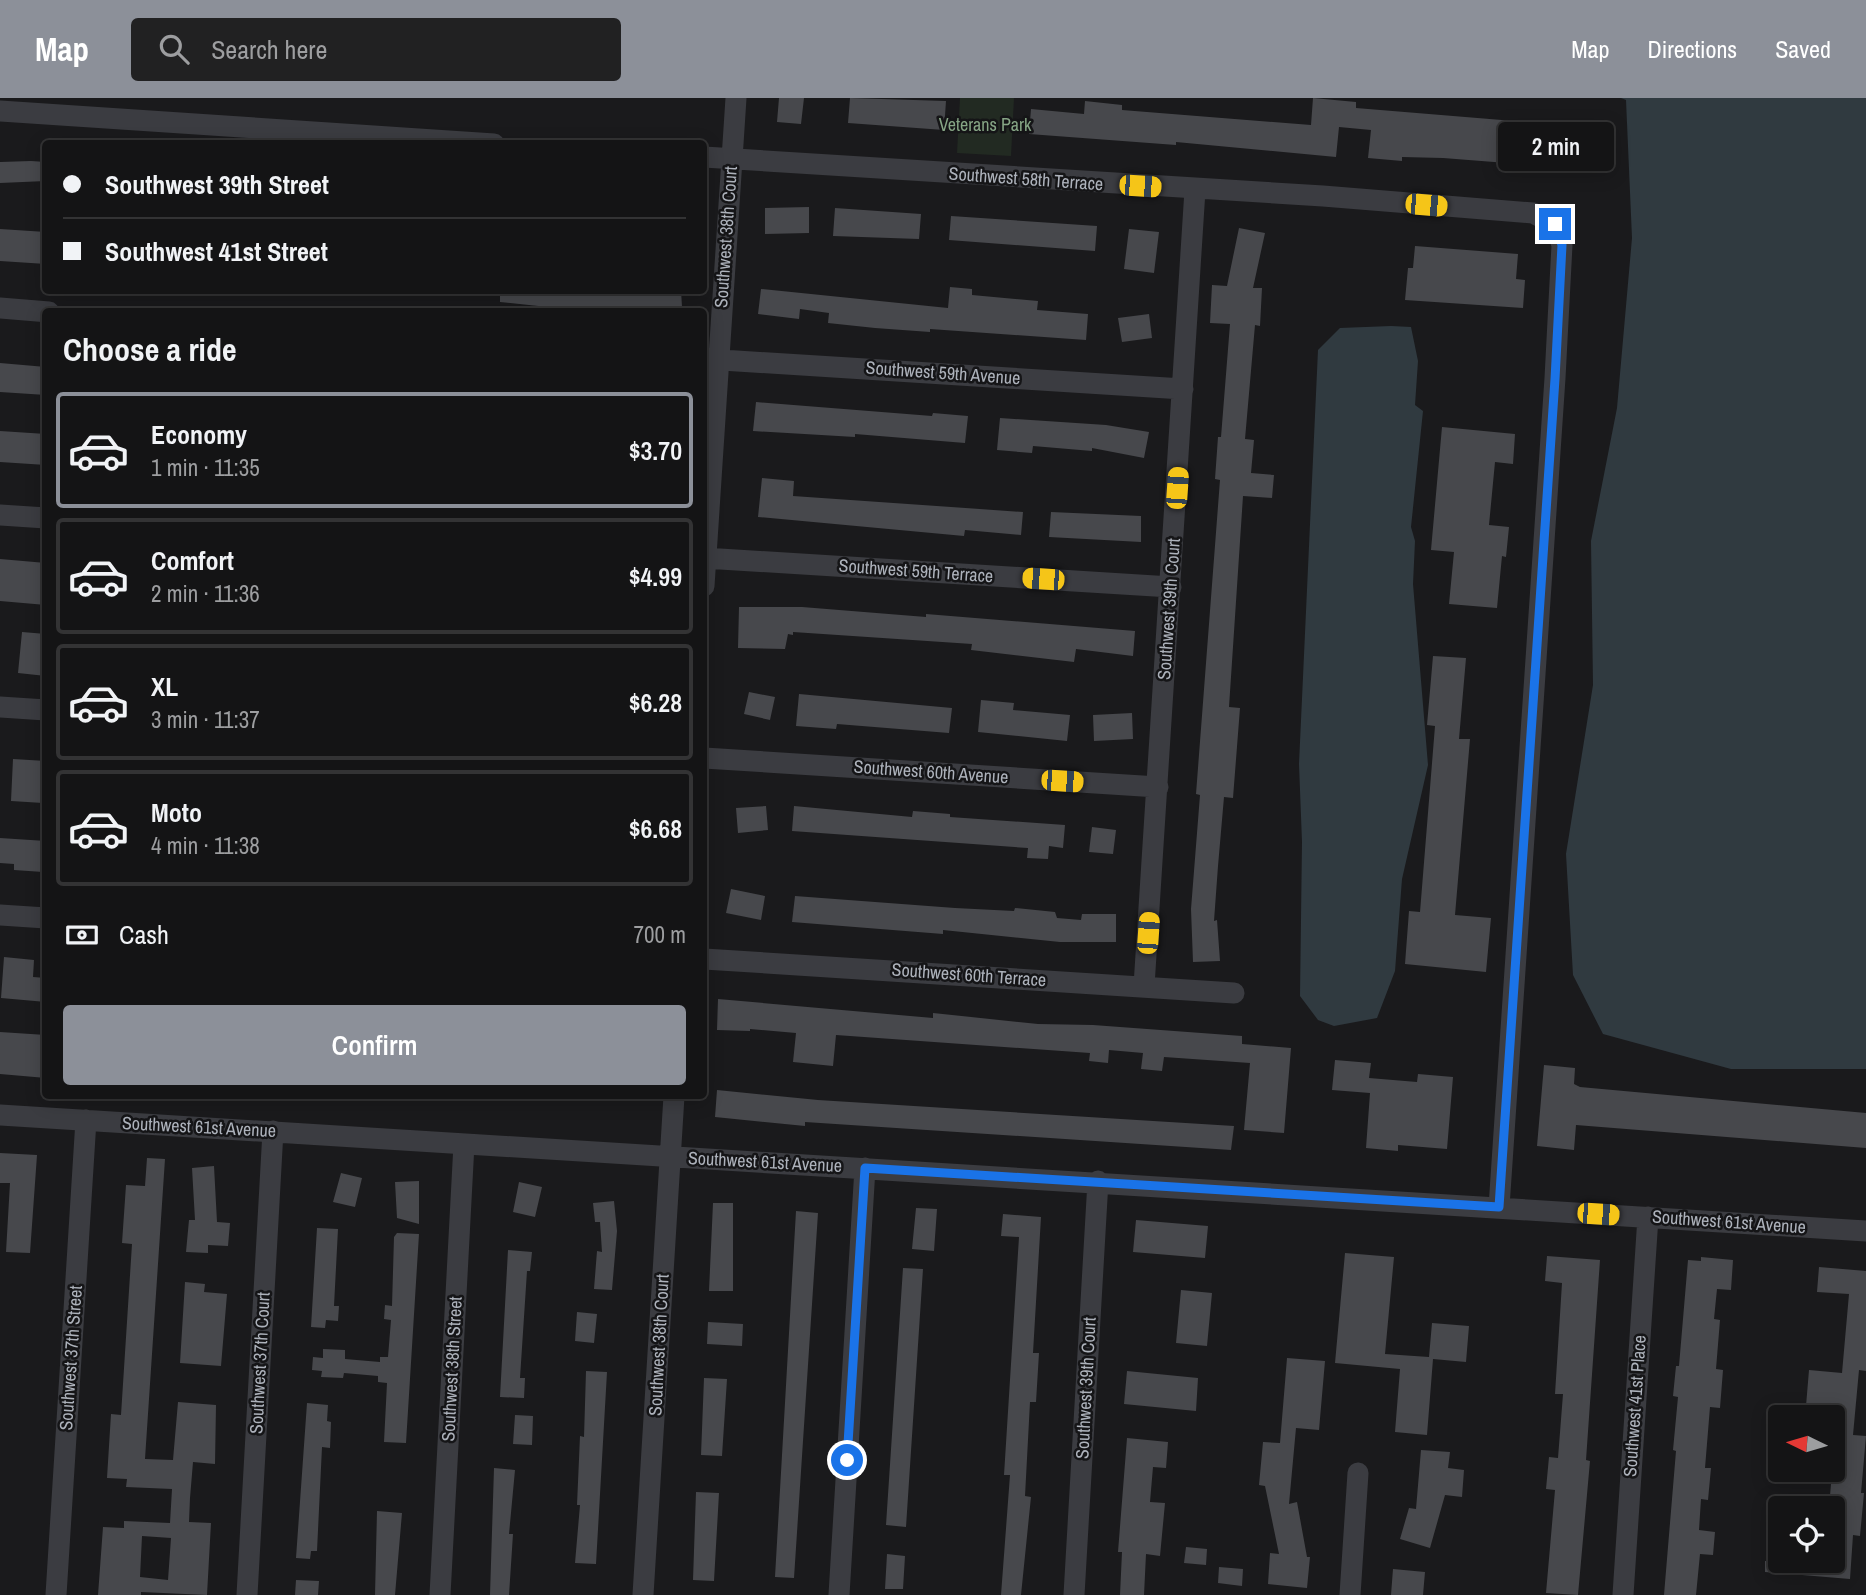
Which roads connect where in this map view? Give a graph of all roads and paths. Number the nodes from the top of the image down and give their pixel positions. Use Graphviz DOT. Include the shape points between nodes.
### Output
graph roads {
  1 [pos="736,98"];
  2 [pos="0,111"];
  3 [pos="434,140"];
  4 [pos="707,158"];
  5 [pos="730,159"];
  6 [pos="1195,190"];
  7 [pos="0,308"];
  8 [pos="42,311"];
  9 [pos="711,359"];
  10 [pos="1184,388"];
  11 [pos="707,473"];
  12 [pos="0,515"];
  13 [pos="42,518"];
  14 [pos="707,558"];
  15 [pos="1171,587"];
  16 [pos="0,707"];
  17 [pos="42,710"];
  18 [pos="707,758"];
  19 [pos="1158,787"];
  20 [pos="0,915"];
  21 [pos="42,918"];
  22 [pos="707,959"];
  23 [pos="1144,986"];
  24 [pos="1234,993"];
  25 [pos="674,1099"];
  26 [pos="0,1115"];
  27 [pos="86,1120"];
  28 [pos="273,1131"];
  29 [pos="464,1143"];
  30 [pos="670,1157"];
  31 [pos="865,1168"];
  32 [pos="1098,1181"];
  33 [pos="1499,1207"];
  34 [pos="1647,1217"];
  35 [pos="1866,1231"];
  36 [pos="1358,1473"];
  37 [pos="56,1595"];
  38 [pos="247,1595"];
  39 [pos="440,1595"];
  40 [pos="643,1595"];
  41 [pos="839,1595"];
  42 [pos="1074,1595"];
  43 [pos="1350,1595"];
  44 [pos="1623,1595"];
  1 -- 5 [label="street, Southwest 38th Court"];
  2 -- 3 [label="street"];
  4 -- 5 [label="street, Southwest 58th Terrace"];
  5 -- 6 [label="street, Southwest 58th Terrace"];
  5 -- 9 [label="street, Southwest 38th Court"];
  6 -- 10 [label="street, Southwest 39th Court"];
  6 -- 33 [label="street, Southwest 58th Terrace" via="1533,213 1555,224 1562,245"];
  7 -- 8 [label="street"];
  9 -- 10 [label="street, Southwest 59th Avenue"];
  9 -- 11 [label="street, Southwest 38th Court"];
  10 -- 15 [label="street, Southwest 39th Court"];
  12 -- 13 [label="street"];
  14 -- 15 [label="street, Southwest 59th Terrace"];
  15 -- 19 [label="street, Southwest 39th Court"];
  16 -- 17 [label="street"];
  18 -- 19 [label="street, Southwest 60th Avenue"];
  19 -- 23 [label="street, Southwest 39th Court"];
  20 -- 21 [label="street"];
  22 -- 23 [label="street, Southwest 60th Terrace"];
  23 -- 24 [label="street, Southwest 60th Terrace"];
  25 -- 30 [label="street, Southwest 38th Court"];
  26 -- 27 [label="street, Southwest 61st Avenue"];
  27 -- 28 [label="street, Southwest 61st Avenue"];
  27 -- 37 [label="street, Southwest 37th Street"];
  28 -- 29 [label="street, Southwest 61st Avenue"];
  28 -- 38 [label="street, Southwest 37th Court"];
  29 -- 30 [label="street, Southwest 61st Avenue"];
  29 -- 39 [label="street, Southwest 38th Street"];
  30 -- 31 [label="street, Southwest 61st Avenue"];
  30 -- 40 [label="street, Southwest 38th Court"];
  31 -- 32 [label="street, Southwest 61st Avenue"];
  31 -- 41 [label="street"];
  32 -- 33 [label="street, Southwest 61st Avenue"];
  32 -- 42 [label="street, Southwest 39th Court"];
  33 -- 34 [label="street, Southwest 61st Avenue"];
  34 -- 35 [label="street, Southwest 61st Avenue"];
  34 -- 44 [label="street, Southwest 41st Place"];
  36 -- 43 [label="street"];
}
